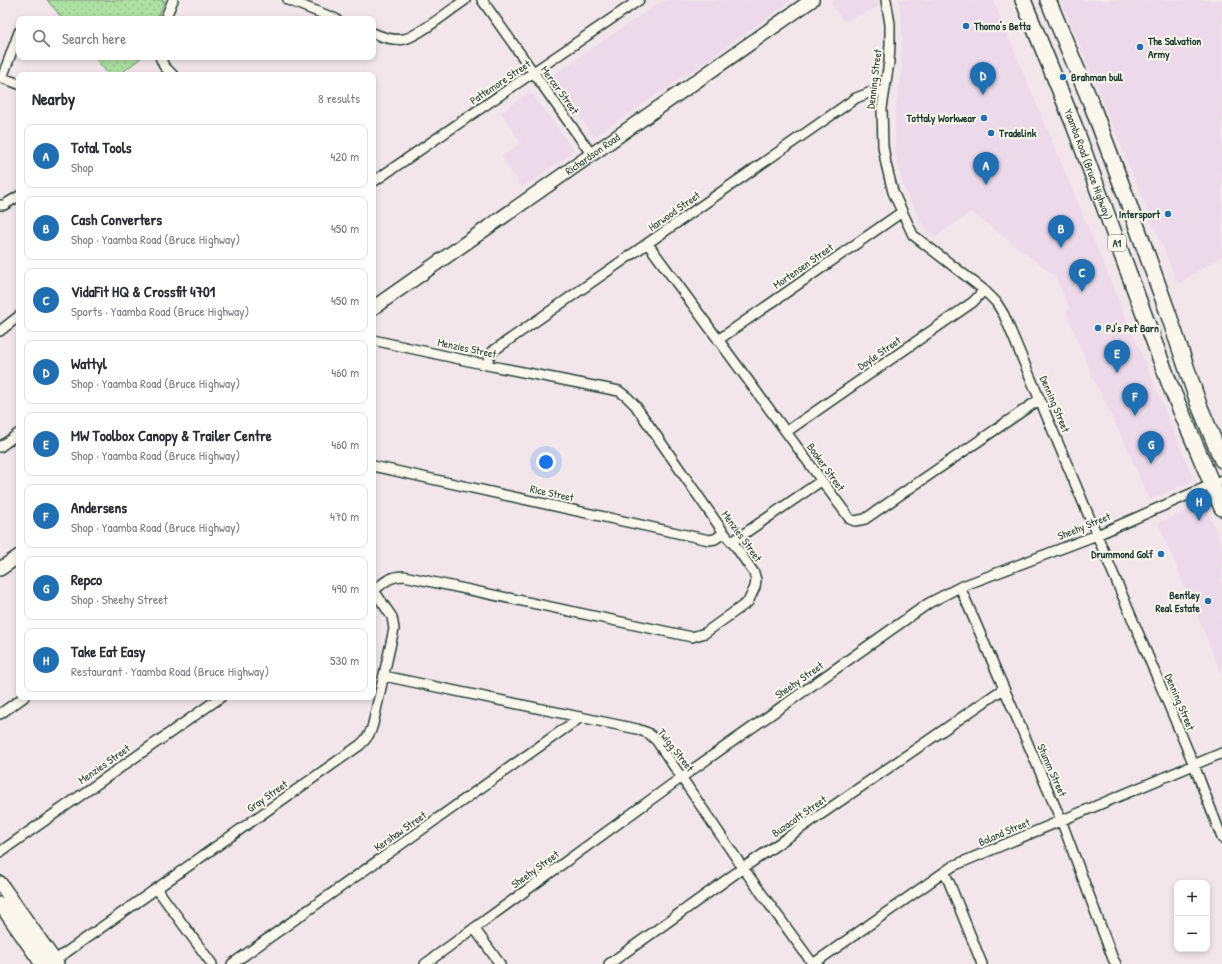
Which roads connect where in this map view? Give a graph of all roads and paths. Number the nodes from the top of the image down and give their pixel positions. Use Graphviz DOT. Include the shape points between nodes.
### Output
graph roads {
  1 [pos="173,0"];
  2 [pos="288,0"];
  3 [pos="465,0"];
  4 [pos="482,0"];
  5 [pos="639,0"];
  6 [pos="812,0"];
  7 [pos="886,0"];
  8 [pos="1023,0"];
  9 [pos="1048,0"];
  10 [pos="166,16"];
  11 [pos="328,16"];
  12 [pos="376,35"];
  13 [pos="16,40"];
  14 [pos="161,60"];
  15 [pos="170,72"];
  16 [pos="533,73"];
  17 [pos="1,77"];
  18 [pos="16,83"];
  19 [pos="884,91"];
  20 [pos="592,155"];
  21 [pos="376,180"];
  22 [pos="16,198"];
  23 [pos="0,205"];
  24 [pos="902,212"];
  25 [pos="648,244"];
  26 [pos="984,290"];
  27 [pos="376,306"];
  28 [pos="16,318"];
  29 [pos="0,330"];
  30 [pos="718,340"];
  31 [pos="376,341"];
  32 [pos="487,365"];
  33 [pos="1040,398"];
  34 [pos="786,432"];
  35 [pos="16,435"];
  36 [pos="0,447"];
  37 [pos="1222,460"];
  38 [pos="376,467"];
  39 [pos="821,481"];
  40 [pos="1217,483"];
  41 [pos="1222,508"];
  42 [pos="724,533"];
  43 [pos="1097,535"];
  44 [pos="732,542"];
  45 [pos="16,558"];
  46 [pos="0,569"];
  47 [pos="960,587"];
  48 [pos="376,588"];
  49 [pos="376,594"];
  50 [pos="384,676"];
  51 [pos="1003,689"];
  52 [pos="20,700"];
  53 [pos="217,700"];
  54 [pos="0,714"];
  55 [pos="581,717"];
  56 [pos="1222,753"];
  57 [pos="1194,765"];
  58 [pos="682,777"];
  59 [pos="1061,820"];
  60 [pos="1222,838"];
  61 [pos="0,852"];
  62 [pos="743,868"];
  63 [pos="944,872"];
  64 [pos="0,883"];
  65 [pos="157,889"];
  66 [pos="0,904"];
  67 [pos="474,928"];
  68 [pos="51,963"];
  69 [pos="212,964"];
  70 [pos="232,964"];
  71 [pos="425,964"];
  72 [pos="500,964"];
  73 [pos="609,964"];
  74 [pos="813,964"];
  75 [pos="982,964"];
  76 [pos="1116,964"];
  1 -- 10 [label="street"];
  2 -- 11 [label="street"];
  3 -- 12 [label="street" via="415,35 404,39 390,39"];
  4 -- 16 [label="street, Mercer Street"];
  5 -- 16 [label="street, Pattemore Street"];
  6 -- 20 [label="main road, Richardson Road"];
  7 -- 19 [label="street, Denning Street" via="890,44"];
  8 -- 40 [label="highway, Yaamba Road (Bruce Highway) / A1" via="1074,125 1170,385"];
  9 -- 37 [label="highway, A1" via="1126,194 1199,405"];
  13 -- 17 [label="street"];
  14 -- 15 [label="street"];
  16 -- 20 [label="street, Mercer Street"];
  16 -- 21 [label="street, Pattemore Street"];
  17 -- 18 [label="street"];
  19 -- 24 [label="street, Denning Street" via="883,146 889,178"];
  19 -- 25 [label="street, Harwood Street" via="874,91 856,98"];
  20 -- 27 [label="main road, Richardson Road"];
  22 -- 23 [label="street"];
  24 -- 26 [label="street, Denning Street" via="914,235"];
  24 -- 30 [label="street, Mortensen Street"];
  25 -- 30 [label="street, Booker Street"];
  25 -- 32 [label="street, Harwood Street" via="493,352"];
  26 -- 33 [label="street, Denning Street" via="1004,315"];
  26 -- 34 [label="street, Doyle Street" via="973,302"];
  28 -- 29 [label="street"];
  30 -- 34 [label="street, Booker Street"];
  31 -- 32 [label="street, Menzies Street"];
  32 -- 42 [label="street, Menzies Street" via="619,391 635,405"];
  33 -- 39 [label="street, Booker Street" via="865,519 850,519"];
  33 -- 43 [label="street, Denning Street"];
  34 -- 39 [label="street, Booker Street"];
  35 -- 36 [label="street"];
  38 -- 42 [label="street, Rice Street" via="709,540 716,539"];
  39 -- 44 [label="street"];
  40 -- 41 [label="highway, Yaamba Road (Bruce Highway) / A1"];
  40 -- 43 [label="street, Sheehy Street"];
  42 -- 44 [label="street, Menzies Street"];
  43 -- 47 [label="street, Sheehy Street"];
  43 -- 57 [label="street, Denning Street"];
  44 -- 48 [label="street, Menzies Street" via="754,573 754,591 748,602 705,633 692,637 404,576 395,576"];
  45 -- 46 [label="main road"];
  47 -- 51 [label="street, Stumm Street"];
  47 -- 58 [label="street, Sheehy Street" via="929,603"];
  49 -- 50 [label="street, Gray Street" via="392,617 394,629"];
  50 -- 55 [label="street, Twigg Street"];
  50 -- 65 [label="street, Gray Street" via="371,732 363,742"];
  51 -- 59 [label="street, Stumm Street"];
  51 -- 62 [label="street, Buzacott Street"];
  52 -- 54 [label="street"];
  53 -- 61 [label="street, Menzies Street"];
  55 -- 58 [label="street, Twigg Street" via="648,733 656,740"];
  55 -- 70 [label="street, Kershaw Street"];
  56 -- 57 [label="street, Boland Street"];
  57 -- 59 [label="street, Boland Street"];
  57 -- 60 [label="street, Denning Street"];
  58 -- 62 [label="street, Twigg Street"];
  58 -- 67 [label="street, Sheehy Street"];
  59 -- 63 [label="street, Boland Street"];
  59 -- 76 [label="street, Stumm Street"];
  62 -- 73 [label="street, Buzacott Street"];
  62 -- 74 [label="street, Twigg Street"];
  63 -- 74 [label="street, Boland Street"];
  63 -- 75 [label="street"];
  64 -- 68 [label="main road"];
  65 -- 68 [label="street, Gray Street"];
  65 -- 69 [label="street"];
  66 -- 68 [label="main road"];
  67 -- 71 [label="street, Sheehy Street"];
  67 -- 72 [label="street"];
}
